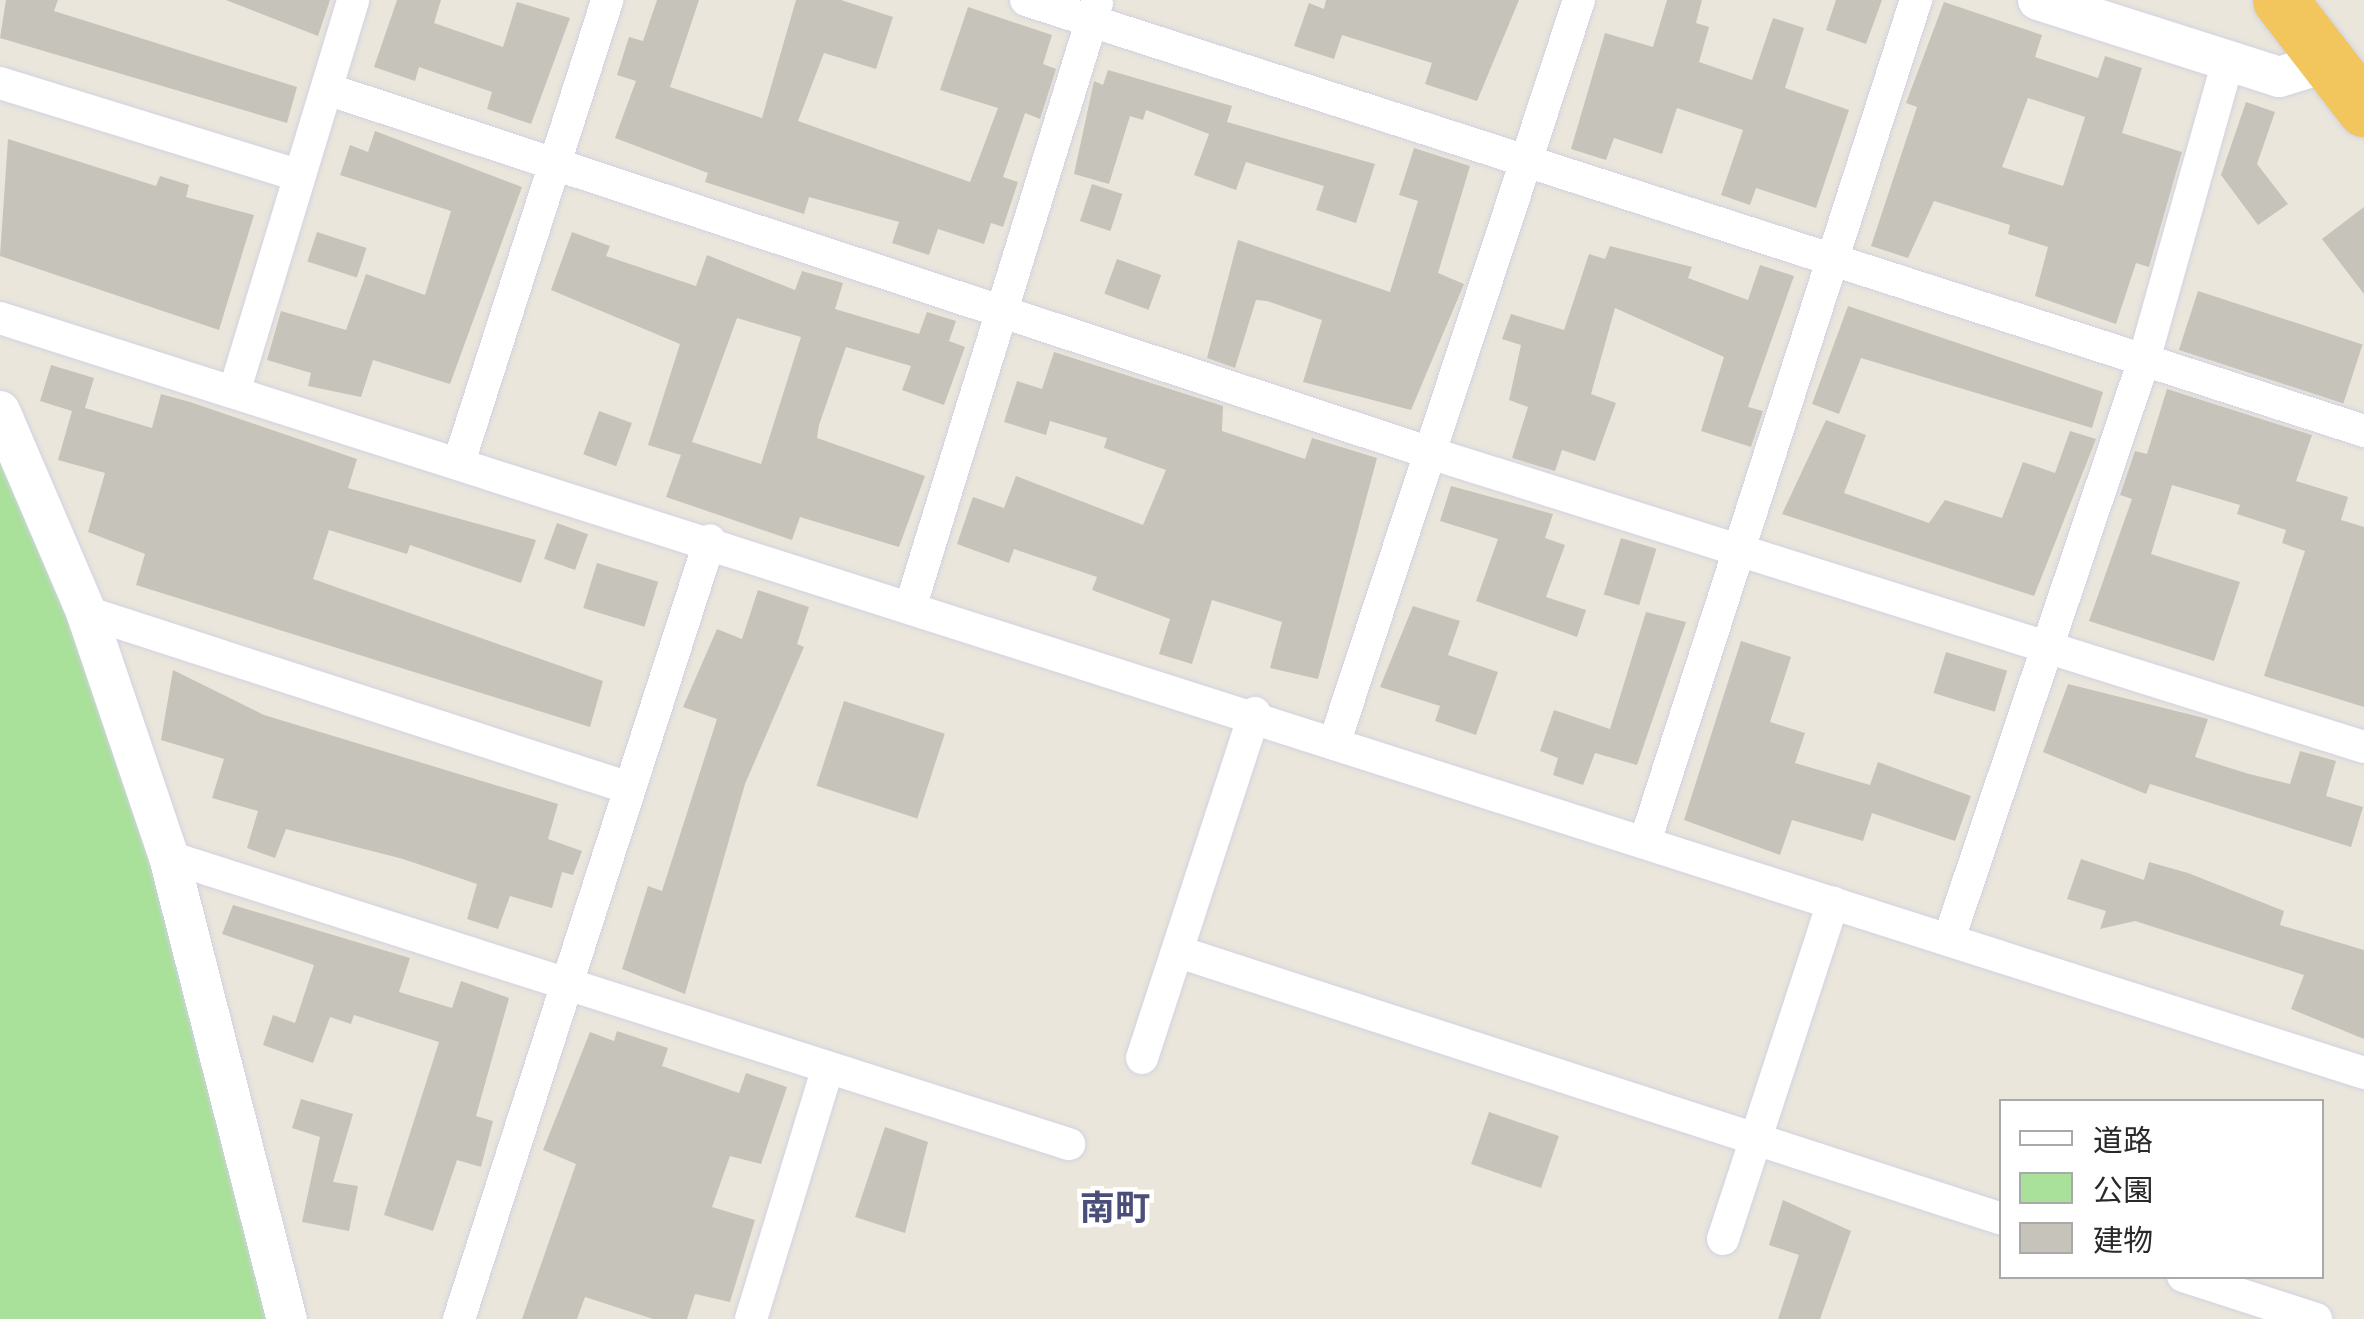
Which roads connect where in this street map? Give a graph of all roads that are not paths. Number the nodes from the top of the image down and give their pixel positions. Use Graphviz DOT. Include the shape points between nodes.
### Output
graph roads {
  1 [pos="353,0"];
  2 [pos="607,0"];
  3 [pos="1026,0"];
  4 [pos="1580,0"];
  5 [pos="1916,0"];
  6 [pos="2038,0"];
  7 [pos="2280,0"];
  8 [pos="1095,10"];
  9 [pos="2228,62"];
  10 [pos="2328,62"];
  11 [pos="0,84"];
  12 [pos="326,89"];
  13 [pos="2364,108"];
  14 [pos="1528,161"];
  15 [pos="553,166"];
  16 [pos="298,175"];
  17 [pos="1828,257"];
  18 [pos="1003,310"];
  19 [pos="0,318"];
  20 [pos="2144,360"];
  21 [pos="236,386"];
  22 [pos="0,411"];
  23 [pos="2364,431"];
  24 [pos="1430,453"];
  25 [pos="460,459"];
  26 [pos="710,540"];
  27 [pos="1738,548"];
  28 [pos="911,606"];
  29 [pos="86,612"];
  30 [pos="2045,644"];
  31 [pos="1255,714"];
  32 [pos="1334,744"];
  33 [pos="2364,747"];
  34 [pos="628,788"];
  35 [pos="1644,842"];
  36 [pos="169,857"];
  37 [pos="1833,902"];
  38 [pos="1950,939"];
  39 [pos="1179,952"];
  40 [pos="569,982"];
  41 [pos="1142,1058"];
  42 [pos="827,1071"];
  43 [pos="2364,1073"];
  44 [pos="1756,1140"];
  45 [pos="1069,1144"];
  46 [pos="1999,1218"];
  47 [pos="1723,1239"];
  48 [pos="2192,1279"];
  49 [pos="288,1319"];
  50 [pos="459,1319"];
  51 [pos="751,1319"];
  52 [pos="2316,1319"];
  1 -- 12 [label="street"];
  2 -- 15 [label="street"];
  3 -- 8 [label="street"];
  4 -- 14 [label="street"];
  5 -- 17 [label="street"];
  6 -- 9 [label="street"];
  7 -- 10 [label="highway"];
  8 -- 14 [label="street"];
  8 -- 18 [label="street"];
  9 -- 10 [label="street" via="2279,77"];
  9 -- 20 [label="street"];
  10 -- 13 [label="highway"];
  11 -- 16 [label="street"];
  12 -- 15 [label="street"];
  12 -- 16 [label="street"];
  14 -- 17 [label="street"];
  14 -- 24 [label="street"];
  15 -- 18 [label="street"];
  15 -- 25 [label="street"];
  16 -- 21 [label="street"];
  17 -- 20 [label="street"];
  17 -- 27 [label="street"];
  18 -- 24 [label="street"];
  18 -- 28 [label="street"];
  19 -- 21 [label="street"];
  20 -- 23 [label="street"];
  20 -- 30 [label="street"];
  21 -- 25 [label="street"];
  22 -- 29 [label="street"];
  24 -- 27 [label="street"];
  24 -- 32 [label="street"];
  25 -- 26 [label="street"];
  26 -- 28 [label="street"];
  26 -- 34 [label="street"];
  27 -- 30 [label="street"];
  27 -- 35 [label="street"];
  28 -- 31 [label="street"];
  29 -- 34 [label="street"];
  29 -- 36 [label="street"];
  30 -- 33 [label="street"];
  30 -- 38 [label="street"];
  31 -- 32 [label="street"];
  31 -- 39 [label="street"];
  32 -- 35 [label="street"];
  34 -- 40 [label="street"];
  35 -- 37 [label="street"];
  36 -- 40 [label="street"];
  36 -- 49 [label="street"];
  37 -- 38 [label="street"];
  37 -- 44 [label="street"];
  38 -- 43 [label="street"];
  39 -- 41 [label="street"];
  39 -- 44 [label="street"];
  40 -- 42 [label="street"];
  40 -- 50 [label="street"];
  42 -- 45 [label="street"];
  42 -- 51 [label="street"];
  44 -- 46 [label="street"];
  44 -- 47 [label="street"];
  48 -- 52 [label="street"];
}
